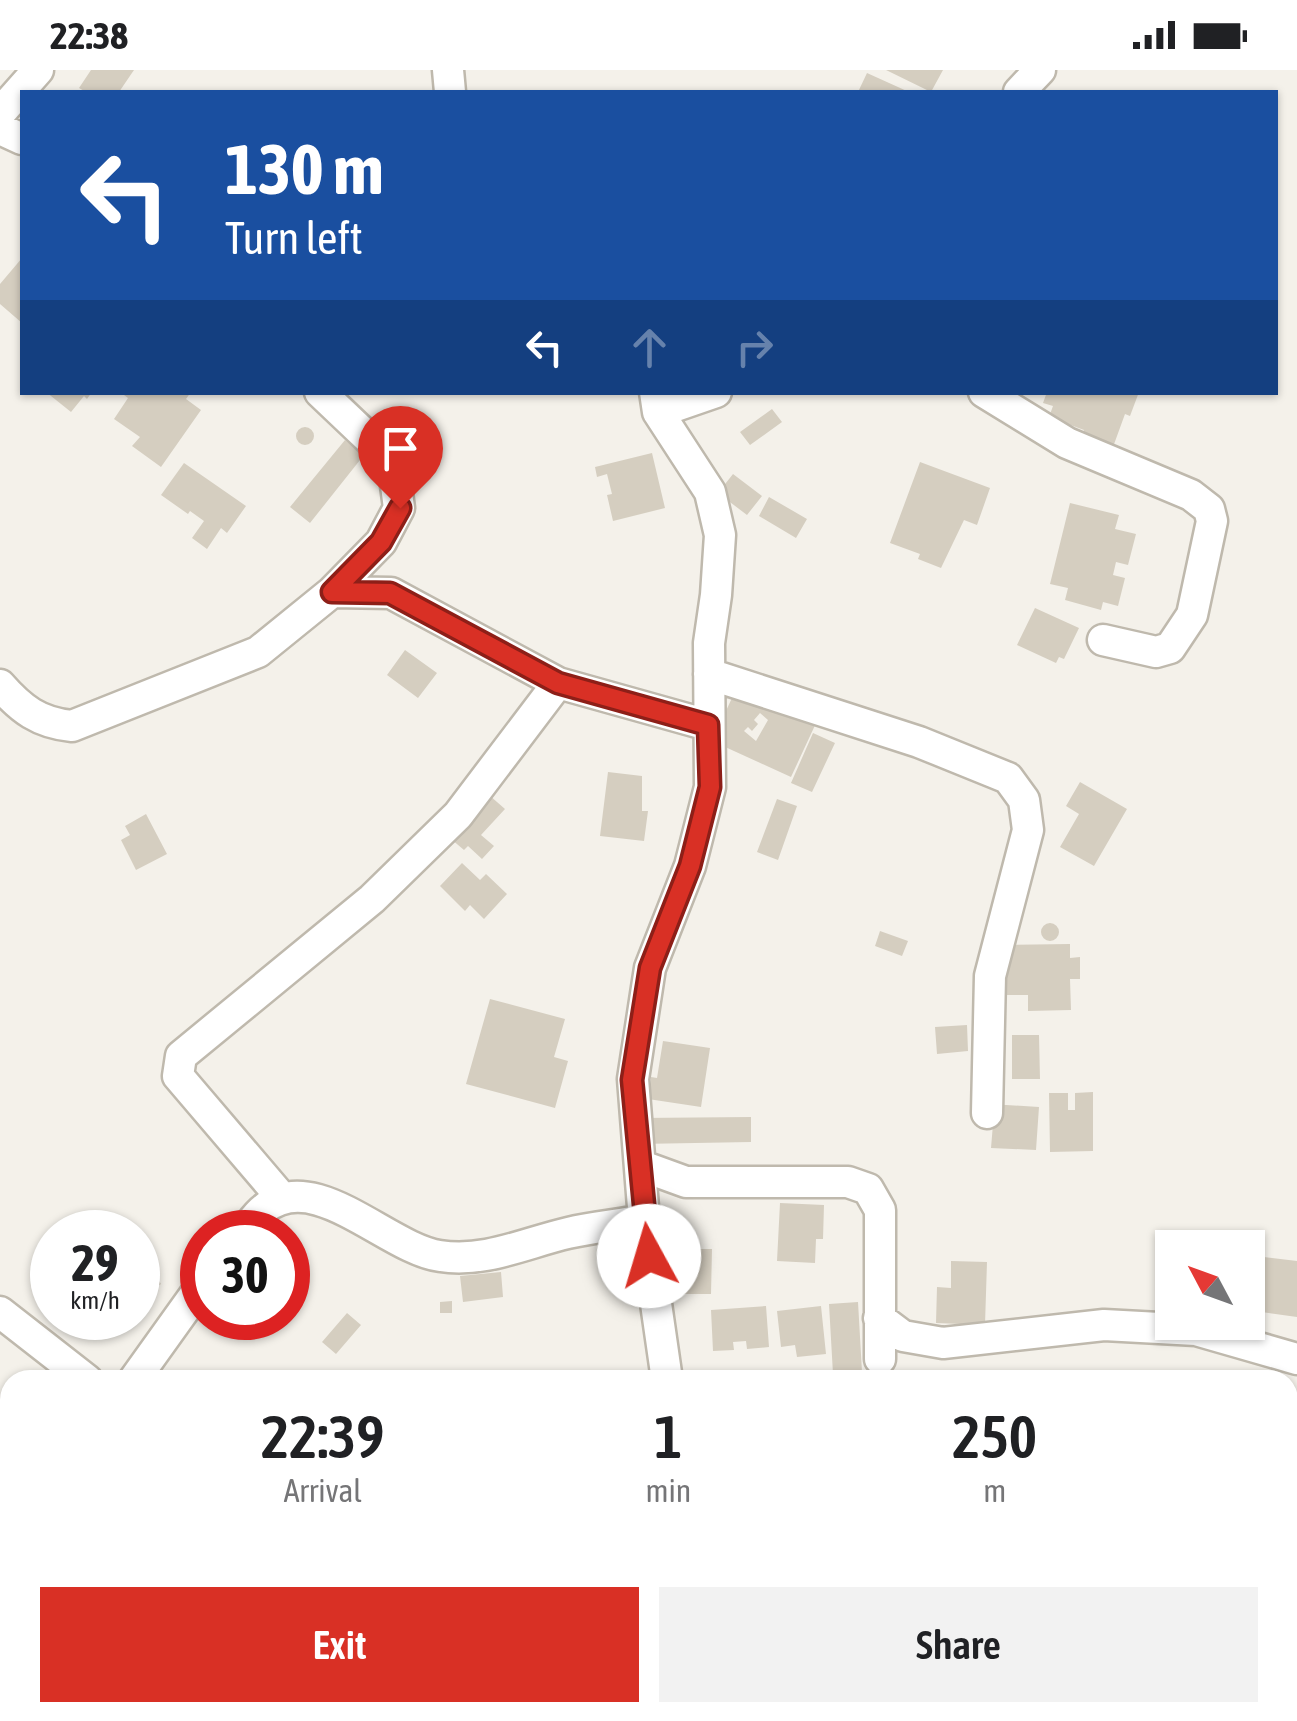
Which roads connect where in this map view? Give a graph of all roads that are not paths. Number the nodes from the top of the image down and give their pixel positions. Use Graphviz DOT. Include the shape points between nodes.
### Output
graph roads {
  1 [pos="38,70"];
  2 [pos="1040,70"];
  3 [pos="20,90"];
  4 [pos="20,90"];
  5 [pos="1021,90"];
  6 [pos="0,113"];
  7 [pos="323,395"];
  8 [pos="698,395"];
  9 [pos="989,395"];
  10 [pos="657,402"];
  11 [pos="332,592"];
  12 [pos="1104,640"];
  13 [pos="709,674"];
  14 [pos="558,683"];
  15 [pos="0,685"];
  16 [pos="708,725"];
  17 [pos="986,1113"];
  18 [pos="642,1166"];
  19 [pos="282,1198"];
  20 [pos="262,1210"];
  21 [pos="644,1220"];
  22 [pos="0,1312"];
  23 [pos="180,1316"];
  24 [pos="879,1318"];
  25 [pos="880,1359"];
  26 [pos="1297,1360"];
  27 [pos="74,1370"];
  28 [pos="141,1370"];
  29 [pos="666,1370"];
  1 -- 4 [label="street"];
  2 -- 5 [label="street"];
  3 -- 6 [label="street"];
  7 -- 11 [label="street" via="380,449 400,508 381,542"];
  8 -- 10 [label="street"];
  9 -- 12 [label="street" via="1067,443 1209,508 1192,616 1170,648 1156,652"];
  10 -- 13 [label="street" via="710,492 720,535"];
  11 -- 14 [label="street" via="390,593"];
  11 -- 15 [label="street" via="258,652 72,726 50,724 22,709"];
  13 -- 16 [label="street"];
  13 -- 17 [label="street" via="919,742 1008,778 1024,800 1028,830 990,976"];
  14 -- 16 [label="street"];
  14 -- 19 [label="street" via="458,815 372,900 181,1056 178,1076"];
  16 -- 18 [label="street" via="710,787 690,866 650,968 632,1080"];
  18 -- 21 [label="street"];
  18 -- 24 [label="street" via="686,1182 848,1182 868,1189 880,1210"];
  19 -- 20 [label="street"];
  19 -- 21 [label="street" via="307,1196 441,1257 494,1255 570,1232"];
  21 -- 29 [label="street"];
  22 -- 27 [label="street"];
  23 -- 28 [label="street"];
  24 -- 25 [label="street"];
  24 -- 26 [label="street" via="903,1336 943,1342 1104,1325 1196,1330"];
}
